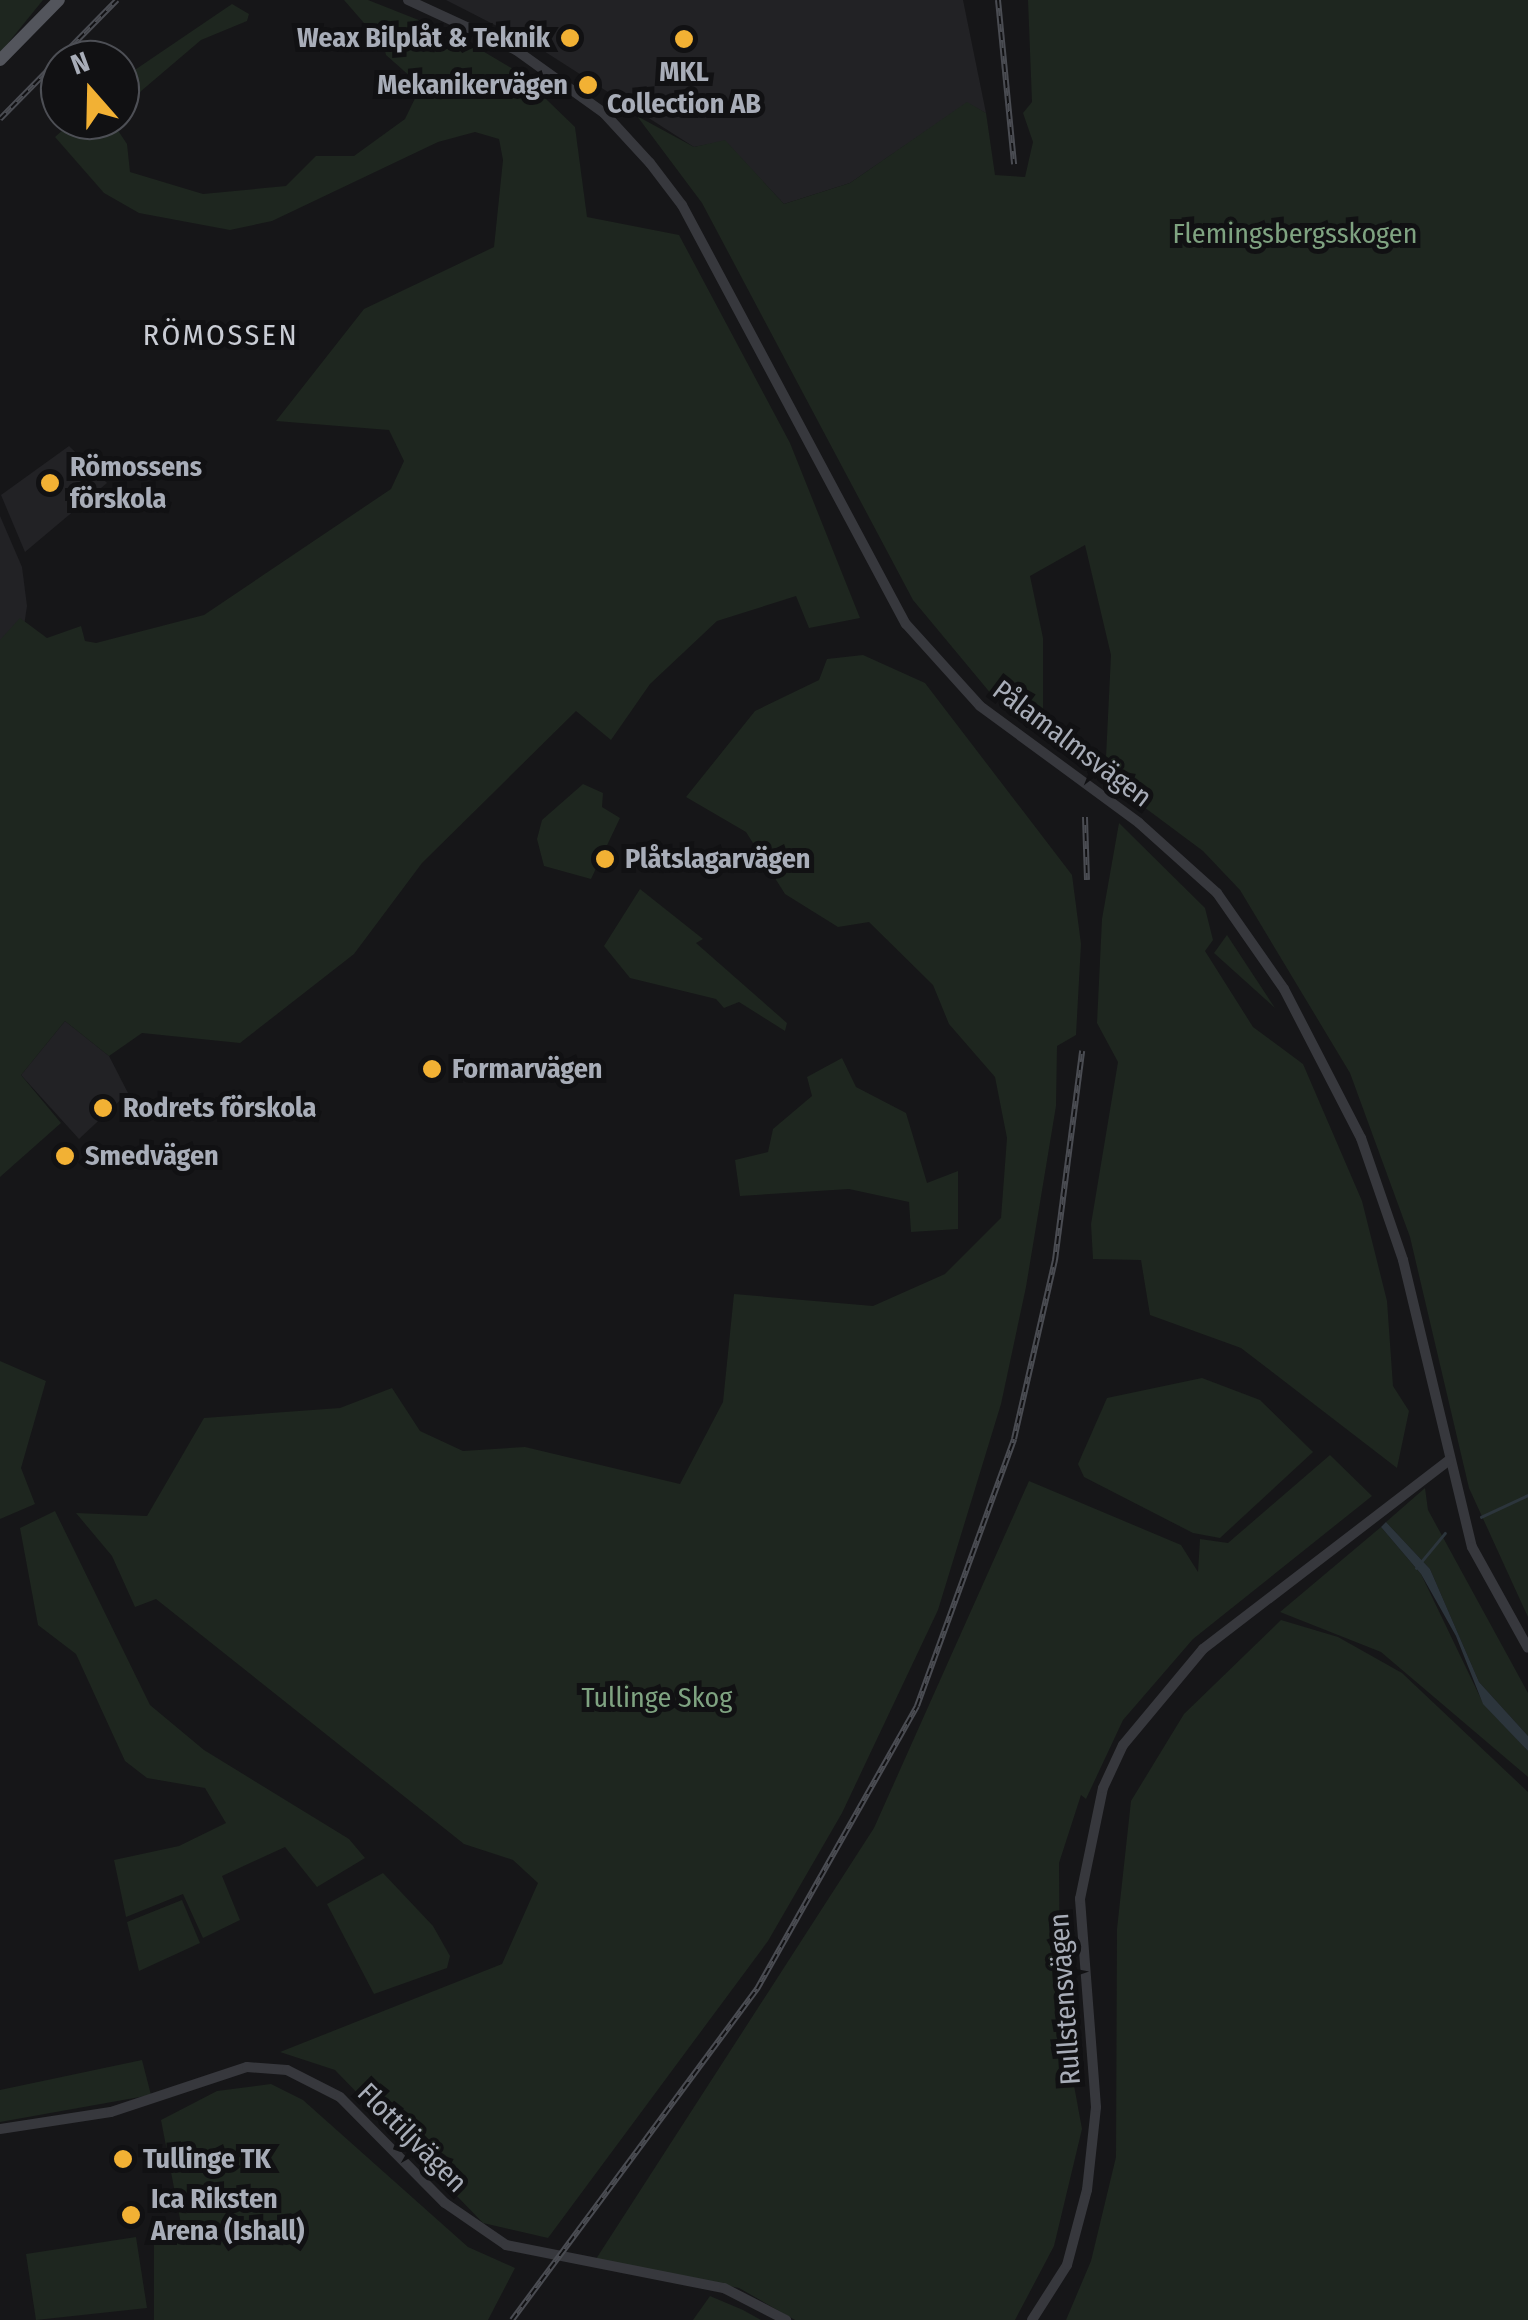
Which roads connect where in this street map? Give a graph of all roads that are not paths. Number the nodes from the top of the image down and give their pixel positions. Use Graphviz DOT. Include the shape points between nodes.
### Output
graph roads {
  1 [pos="51,0"];
  2 [pos="60,0"];
  3 [pos="408,0"];
  4 [pos="31,27"];
  5 [pos="0,60"];
  6 [pos="1449,1460"];
  7 [pos="1528,1648"];
  8 [pos="0,2129"];
  9 [pos="786,2320"];
  10 [pos="1032,2320"];
  1 -- 4 [label="main road"];
  2 -- 4 [label="main road"];
  3 -- 6 [label="street, Pålamalmsvägen" via="516,50 604,113 650,163 691,222 906,624 980,706 1140,823 1217,893 1284,989 1361,1138 1403,1260"];
  4 -- 5 [label="main road"];
  6 -- 7 [label="street, Pålamalmsvägen" via="1472,1547"];
  6 -- 10 [label="street, Rullstensvägen" via="1203,1650 1123,1744 1103,1788 1080,1899 1096,2106 1087,2190 1067,2264"];
  8 -- 9 [label="street, Flottiljvägen" via="111,2112 247,2067 287,2070 340,2096 455,2212 506,2245 714,2285"];
}
